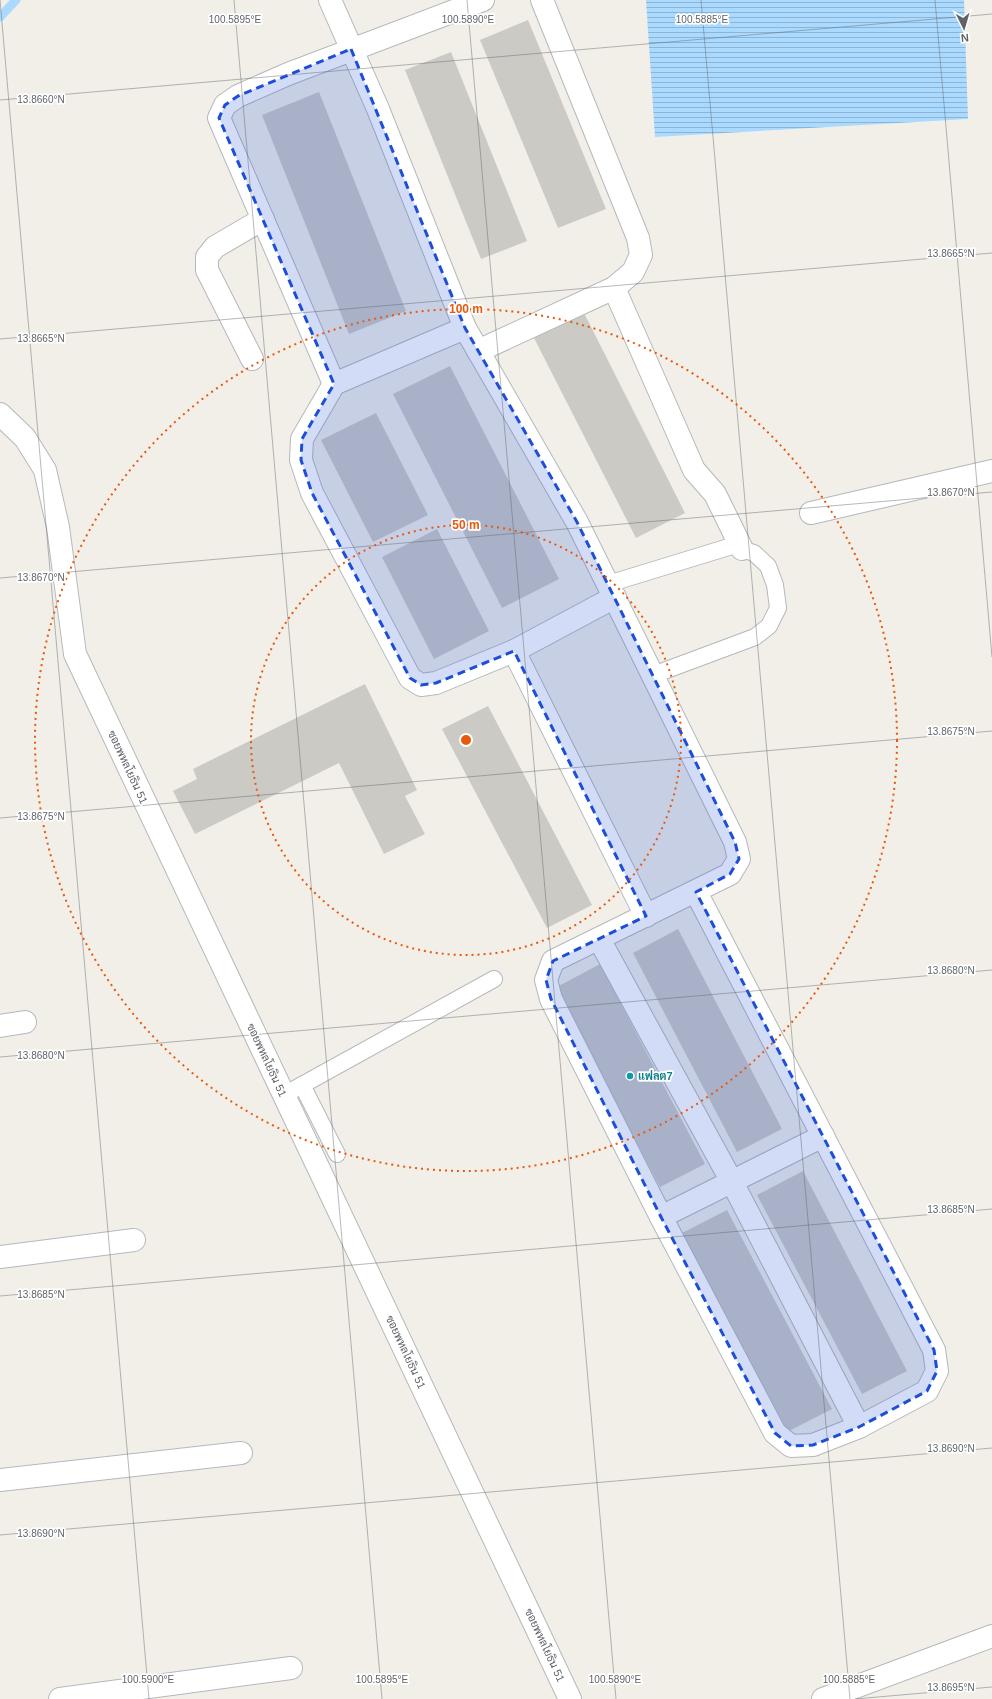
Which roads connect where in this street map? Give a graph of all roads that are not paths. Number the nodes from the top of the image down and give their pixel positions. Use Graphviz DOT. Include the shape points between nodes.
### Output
graph roads {
  1 [pos="330,0"];
  2 [pos="483,0"];
  3 [pos="542,0"];
  4 [pos="351,49"];
  5 [pos="263,219"];
  6 [pos="614,288"];
  7 [pos="465,328"];
  8 [pos="478,351"];
  9 [pos="252,360"];
  10 [pos="334,384"];
  11 [pos="0,414"];
  12 [pos="992,471"];
  13 [pos="811,513"];
  14 [pos="742,549"];
  15 [pos="612,590"];
  16 [pos="514,651"];
  17 [pos="653,675"];
  18 [pos="696,892"];
  19 [pos="646,916"];
  20 [pos="599,939"];
  21 [pos="494,979"];
  22 [pos="25,1022"];
  23 [pos="0,1026"];
  24 [pos="293,1090"];
  25 [pos="823,1136"];
  26 [pos="337,1154"];
  27 [pos="732,1182"];
  28 [pos="661,1217"];
  29 [pos="134,1240"];
  30 [pos="0,1257"];
  31 [pos="858,1427"];
  32 [pos="241,1453"];
  33 [pos="0,1480"];
  34 [pos="992,1636"];
  35 [pos="291,1668"];
  36 [pos="60,1699"];
  37 [pos="570,1699"];
  38 [pos="823,1699"];
  1 -- 4 [label="street"];
  2 -- 4 [label="street"];
  3 -- 6 [label="street" via="638,238 641,255 633,272"];
  4 -- 5 [label="street" via="238,96 225,105 219,118"];
  4 -- 7 [label="street" via="378,109"];
  5 -- 9 [label="street" via="215,247 207,257 207,270"];
  5 -- 10 [label="street"];
  6 -- 8 [label="street"];
  6 -- 14 [label="street" via="694,470 715,494"];
  7 -- 8 [label="street"];
  7 -- 10 [label="street"];
  8 -- 15 [label="street" via="577,522"];
  10 -- 16 [label="street" via="302,439 301,460 312,493 410,678 421,685 436,683"];
  11 -- 24 [label="street, ซอยพหลโยธิน 51" via="25,438 45,470 58,527 75,654"];
  12 -- 13 [label="street"];
  14 -- 15 [label="lane" via="732,546"];
  14 -- 17 [label="lane" via="754,553 768,566 775,585 778,608 769,626 755,637"];
  15 -- 16 [label="street"];
  15 -- 17 [label="street"];
  16 -- 19 [label="street"];
  17 -- 18 [label="street" via="735,842 739,859 730,874"];
  18 -- 19 [label="street"];
  18 -- 25 [label="street"];
  19 -- 20 [label="street"];
  20 -- 27 [label="street"];
  20 -- 28 [label="street" via="553,961 546,980 551,999"];
  21 -- 24 [label="lane"];
  22 -- 23 [label="street"];
  24 -- 26 [label="lane"];
  24 -- 37 [label="street, ซอยพหลโยธิน 51"];
  25 -- 27 [label="street"];
  25 -- 31 [label="street" via="934,1350 937,1372 927,1390"];
  27 -- 28 [label="street"];
  27 -- 31 [label="street"];
  28 -- 31 [label="street" via="775,1433 791,1446 813,1445"];
  29 -- 30 [label="street"];
  32 -- 33 [label="street"];
  34 -- 38 [label="street"];
  35 -- 36 [label="street"];
}
